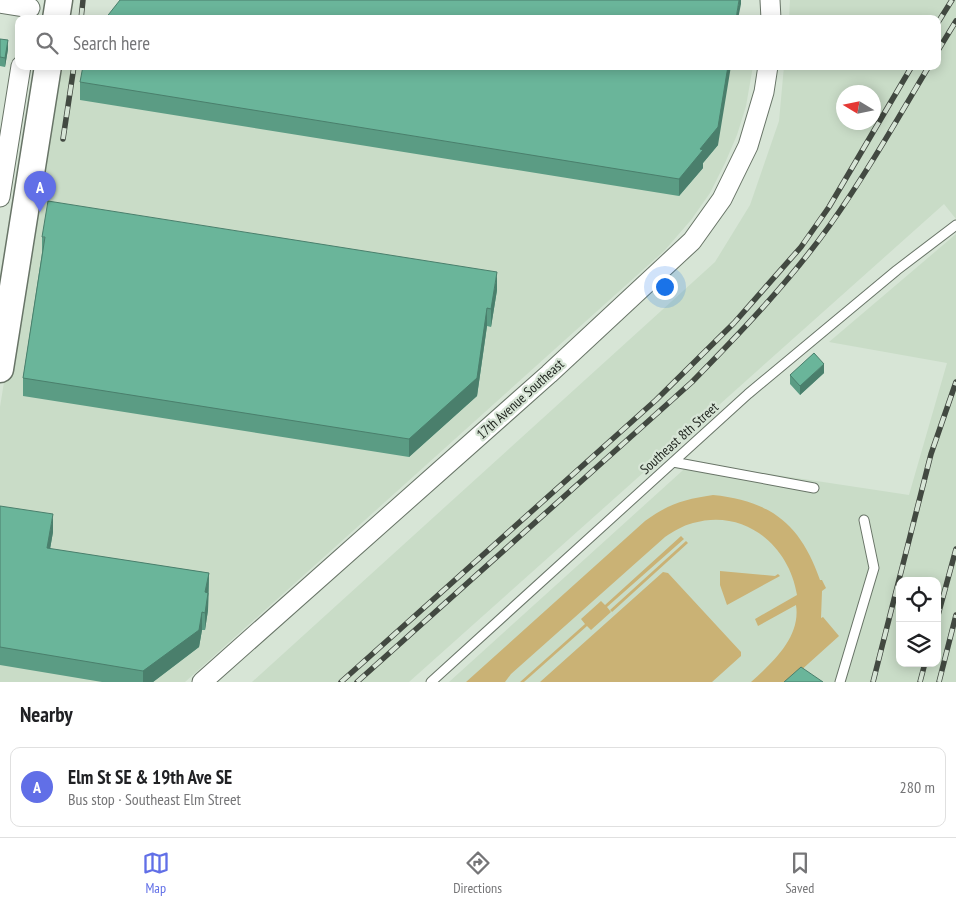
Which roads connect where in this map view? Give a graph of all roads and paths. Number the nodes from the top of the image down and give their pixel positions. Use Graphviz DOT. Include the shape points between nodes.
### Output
graph roads {
  1 [pos="59,0"];
  2 [pos="770,0"];
  3 [pos="0,3"];
  4 [pos="30,9"];
  5 [pos="57,15"];
  6 [pos="771,15"];
  7 [pos="20,70"];
  8 [pos="47,70"];
  9 [pos="767,70"];
  10 [pos="6,128"];
  11 [pos="0,197"];
  12 [pos="956,225"];
  13 [pos="0,370"];
  14 [pos="673,462"];
  15 [pos="814,488"];
  16 [pos="864,520"];
  17 [pos="202,682"];
  18 [pos="431,682"];
  19 [pos="840,682"];
  1 -- 5 [label="street"];
  2 -- 6 [label="street"];
  3 -- 4 [label="street"];
  7 -- 10 [label="street"];
  8 -- 13 [label="street"];
  9 -- 17 [label="street, 17th Avenue Southeast" via="748,146 722,199 692,241 549,374"];
  10 -- 11 [label="street"];
  12 -- 14 [label="lane, Southeast 8th Street" via="748,394"];
  14 -- 15 [label="lane"];
  14 -- 18 [label="lane, Southeast 8th Street"];
  16 -- 19 [label="lane" via="874,568"];
}
